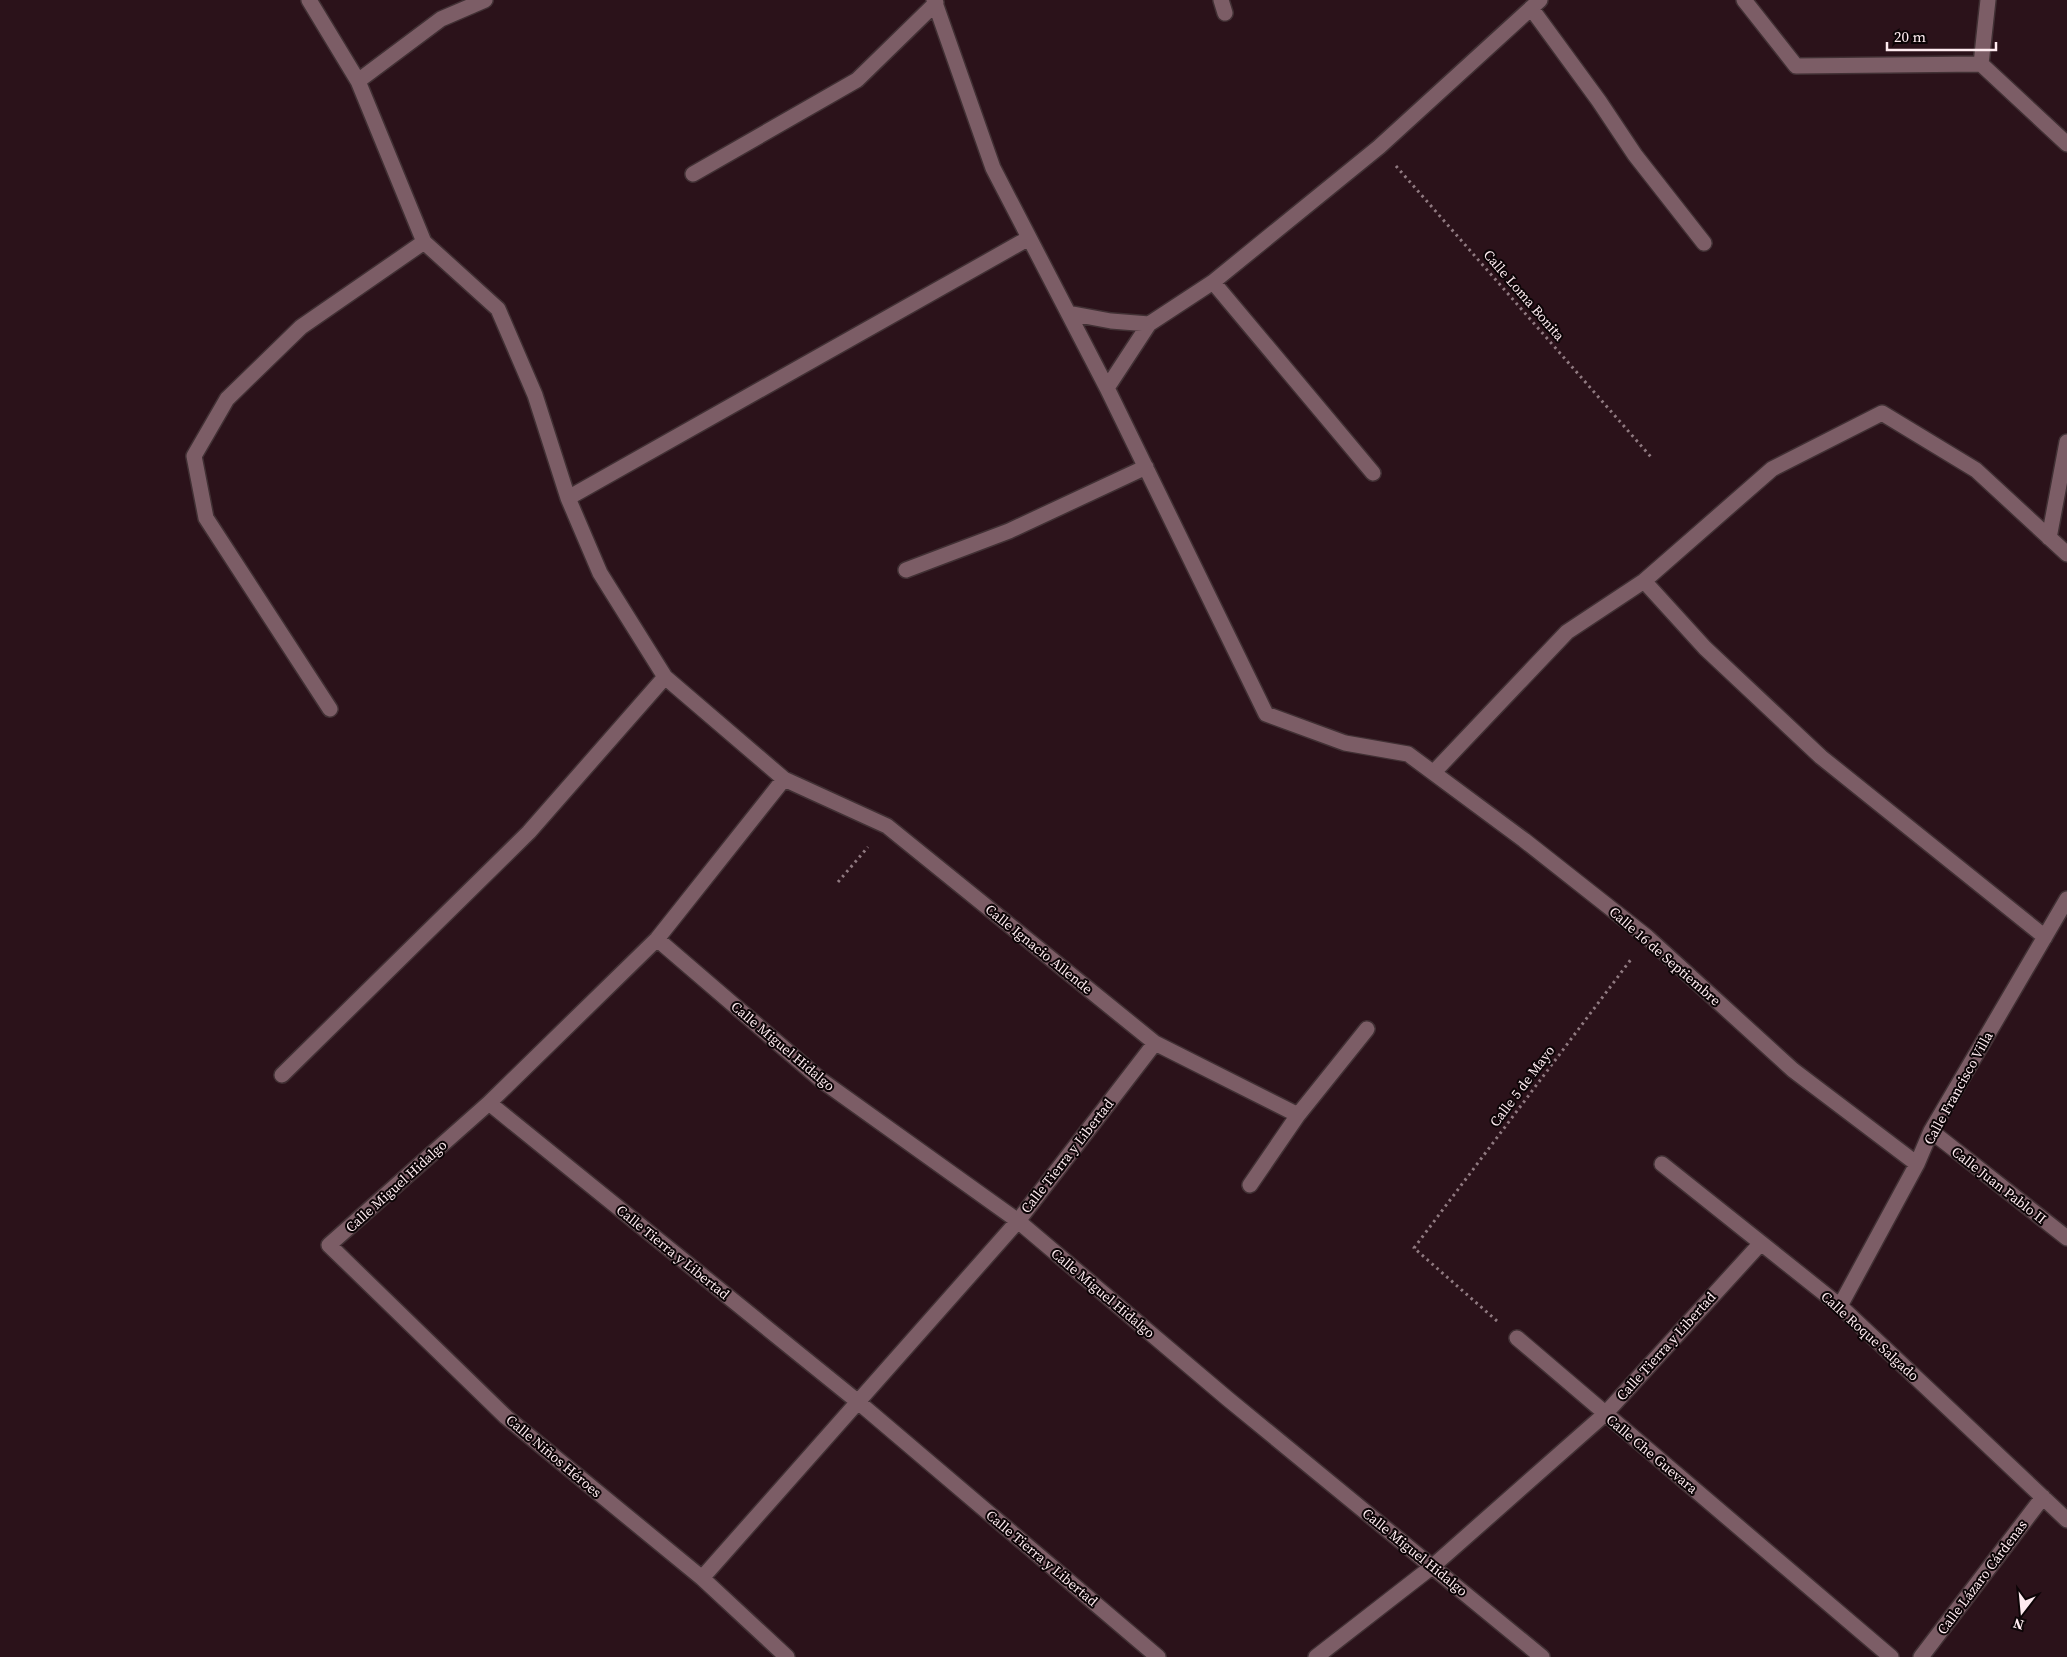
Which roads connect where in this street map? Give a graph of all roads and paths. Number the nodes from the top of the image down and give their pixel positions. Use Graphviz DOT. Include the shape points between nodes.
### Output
graph roads {
  1 [pos="310,0"];
  2 [pos="485,0"];
  3 [pos="1744,0"];
  4 [pos="1988,0"];
  5 [pos="935,2"];
  6 [pos="1536,4"];
  7 [pos="1981,64"];
  8 [pos="358,81"];
  9 [pos="2067,144"];
  10 [pos="1379,147"];
  11 [pos="693,174"];
  12 [pos="1029,238"];
  13 [pos="424,242"];
  14 [pos="1704,243"];
  15 [pos="1213,282"];
  16 [pos="1068,313"];
  17 [pos="1149,324"];
  18 [pos="1107,388"];
  19 [pos="2067,442"];
  20 [pos="1651,457"];
  21 [pos="1146,467"];
  22 [pos="1373,473"];
  23 [pos="568,498"];
  24 [pos="2049,538"];
  25 [pos="2067,554"];
  26 [pos="906,570"];
  27 [pos="1644,581"];
  28 [pos="665,677"];
  29 [pos="330,709"];
  30 [pos="1434,772"];
  31 [pos="784,779"];
  32 [pos="887,826"];
  33 [pos="838,882"];
  34 [pos="2067,899"];
  35 [pos="1647,937"];
  36 [pos="2045,937"];
  37 [pos="657,939"];
  38 [pos="1367,1029"];
  39 [pos="1154,1043"];
  40 [pos="282,1075"];
  41 [pos="489,1103"];
  42 [pos="1298,1115"];
  43 [pos="1931,1132"];
  44 [pos="1662,1164"];
  45 [pos="1917,1164"];
  46 [pos="1250,1185"];
  47 [pos="1018,1221"];
  48 [pos="2067,1238"];
  49 [pos="1761,1243"];
  50 [pos="329,1246"];
  51 [pos="1840,1306"];
  52 [pos="1516,1338"];
  53 [pos="857,1401"];
  54 [pos="1605,1414"];
  55 [pos="2043,1497"];
  56 [pos="2067,1520"];
  57 [pos="1433,1566"];
  58 [pos="702,1578"];
  59 [pos="787,1657"];
  60 [pos="1158,1657"];
  61 [pos="1316,1657"];
  62 [pos="1542,1657"];
  63 [pos="1891,1657"];
  64 [pos="1921,1657"];
  1 -- 8 [label="street"];
  2 -- 8 [label="street" via="441,19"];
  3 -- 7 [label="street" via="1796,66"];
  4 -- 7 [label="street"];
  5 -- 11 [label="street" via="857,80"];
  5 -- 12 [label="street" via="994,168"];
  6 -- 10 [label="street"];
  6 -- 14 [label="street" via="1635,155"];
  7 -- 9 [label="street"];
  8 -- 13 [label="street"];
  10 -- 15 [label="street"];
  10 -- 20 [label="path, Calle Loma Bonita"];
  12 -- 16 [label="street"];
  12 -- 23 [label="street"];
  13 -- 23 [label="street, Calle Ignacio Allende" via="498,309 535,395"];
  13 -- 29 [label="street" via="301,327 227,399 194,456 206,518"];
  15 -- 17 [label="street"];
  15 -- 22 [label="street"];
  16 -- 17 [label="street"];
  16 -- 18 [label="street"];
  17 -- 18 [label="street"];
  18 -- 21 [label="street"];
  19 -- 24 [label="street"];
  21 -- 26 [label="street" via="1009,531"];
  21 -- 30 [label="street, Calle 16 de Septiembre" via="1266,714 1345,743 1408,754"];
  23 -- 28 [label="street, Calle Ignacio Allende" via="600,573"];
  24 -- 25 [label="street"];
  24 -- 27 [label="street" via="1976,470 1882,413 1772,469"];
  27 -- 30 [label="street" via="1567,632"];
  27 -- 36 [label="street" via="1705,648 1821,757"];
  28 -- 31 [label="street, Calle Ignacio Allende"];
  28 -- 40 [label="street" via="529,832"];
  30 -- 35 [label="street, Calle 16 de Septiembre"];
  31 -- 32 [label="street, Calle Ignacio Allende"];
  31 -- 37 [label="street, Calle Miguel Hidalgo"];
  32 -- 33 [label="path"];
  32 -- 39 [label="street, Calle Ignacio Allende"];
  34 -- 36 [label="street, Calle Francisco Villa"];
  35 -- 45 [label="street, Calle 16 de Septiembre" via="1793,1070"];
  35 -- 52 [label="path, Calle 5 de Mayo" via="1414,1248"];
  36 -- 43 [label="street, Calle Francisco Villa"];
  37 -- 41 [label="street, Calle Miguel Hidalgo"];
  37 -- 47 [label="street, Calle Miguel Hidalgo" via="821,1080"];
  38 -- 42 [label="street"];
  39 -- 42 [label="street, Calle Ignacio Allende"];
  39 -- 47 [label="street, Calle Tierra y Libertad"];
  41 -- 50 [label="street, Calle Miguel Hidalgo"];
  41 -- 53 [label="street, Calle Tierra y Libertad"];
  42 -- 46 [label="street"];
  43 -- 45 [label="street, Calle Francisco Villa"];
  43 -- 48 [label="street, Calle Juan Pablo II"];
  44 -- 49 [label="street, Calle Roque Salgado"];
  45 -- 51 [label="street, Calle Francisco Villa"];
  47 -- 53 [label="street, Calle Tierra y Libertad"];
  47 -- 57 [label="street, Calle Miguel Hidalgo" via="1228,1399"];
  49 -- 51 [label="street, Calle Roque Salgado"];
  49 -- 54 [label="street, Calle Tierra y Libertad"];
  50 -- 58 [label="street, Calle Niños Héroes" via="506,1417"];
  51 -- 55 [label="street, Calle Roque Salgado"];
  52 -- 54 [label="street, Calle Che Guevara"];
  53 -- 58 [label="street, Calle Tierra y Libertad"];
  53 -- 60 [label="street, Calle Tierra y Libertad"];
  54 -- 57 [label="street, Calle Tierra y Libertad"];
  54 -- 63 [label="street, Calle Che Guevara"];
  55 -- 56 [label="street, Calle Roque Salgado"];
  55 -- 64 [label="street, Calle Lázaro Cárdenas"];
  57 -- 61 [label="street, Calle Tierra y Libertad"];
  57 -- 62 [label="street, Calle Miguel Hidalgo"];
  58 -- 59 [label="street, Calle Niños Héroes"];
}
